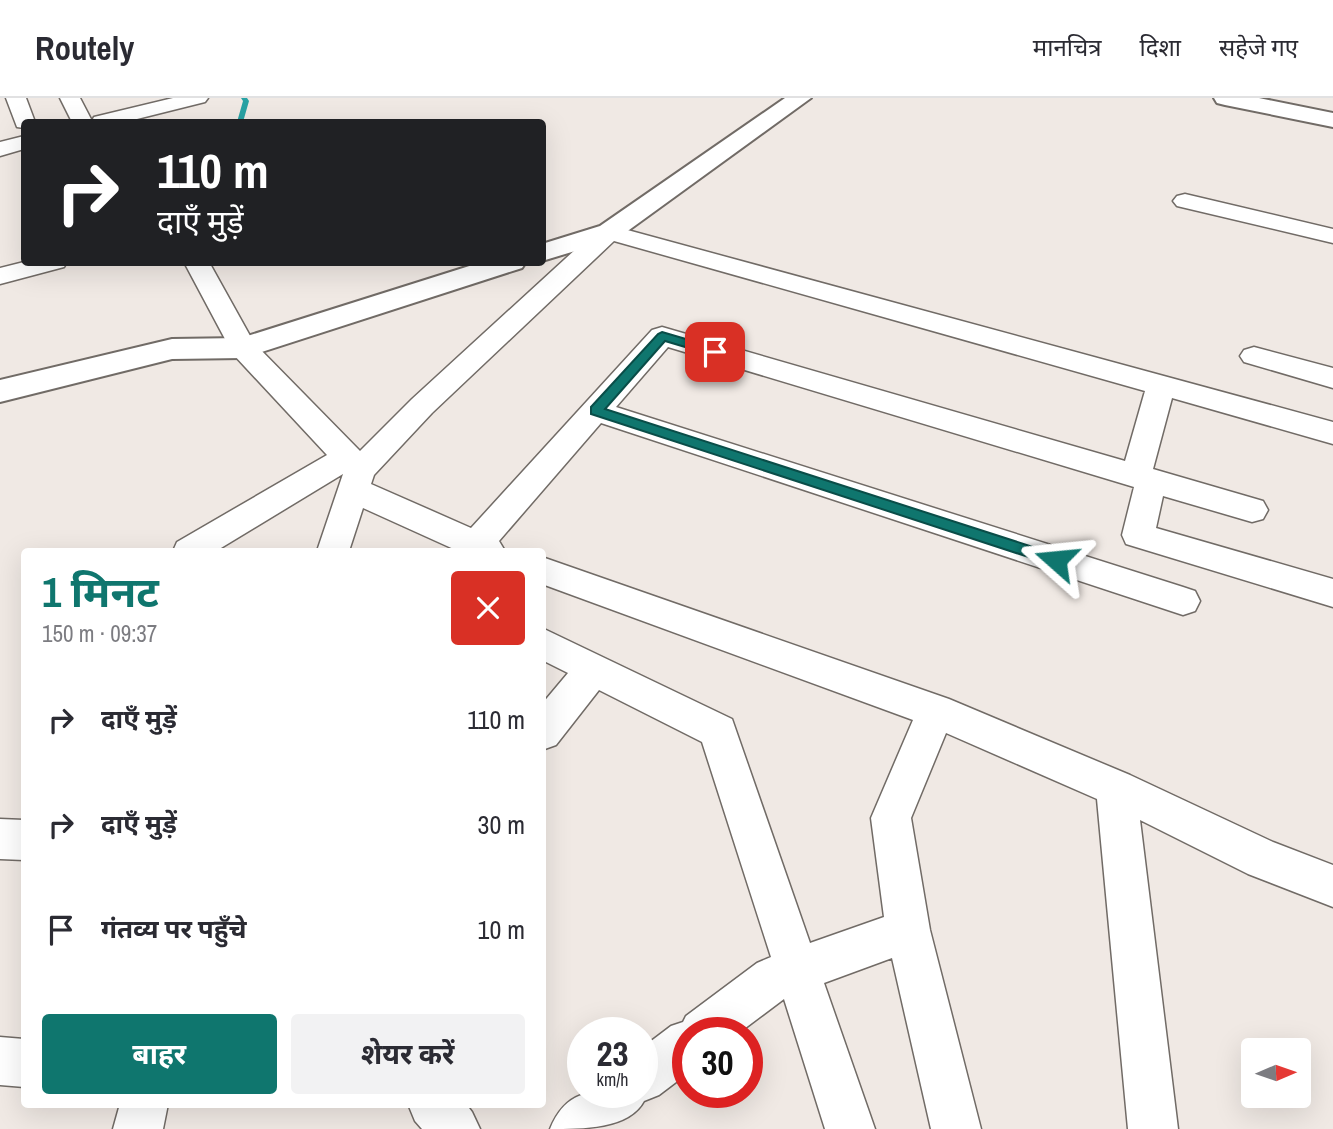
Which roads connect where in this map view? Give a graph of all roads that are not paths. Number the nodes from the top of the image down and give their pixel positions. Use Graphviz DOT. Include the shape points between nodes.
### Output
graph roads {
  1 [pos="13,98"];
  2 [pos="70,98"];
  3 [pos="198,98"];
  4 [pos="800,98"];
  5 [pos="1225,98"];
  6 [pos="0,100"];
  7 [pos="128,112"];
  8 [pos="24,119"];
  9 [pos="80,119"];
  10 [pos="110,119"];
  11 [pos="1333,120"];
  12 [pos="21,144"];
  13 [pos="0,149"];
  14 [pos="1185,201"];
  15 [pos="609,232"];
  16 [pos="1333,236"];
  17 [pos="546,252"];
  18 [pos="39,266"];
  19 [pos="198,266"];
  20 [pos="499,266"];
  21 [pos="0,276"];
  22 [pos="243,348"];
  23 [pos="1254,356"];
  24 [pos="1333,378"];
  25 [pos="1161,385"];
  26 [pos="0,391"];
  27 [pos="596,411"];
  28 [pos="1333,433"];
  29 [pos="354,472"];
  30 [pos="1144,478"];
  31 [pos="1252,510"];
  32 [pos="195,548"];
  33 [pos="334,548"];
  34 [pos="481,548"];
  35 [pos="486,548"];
  36 [pos="546,571"];
  37 [pos="1333,593"];
  38 [pos="1183,601"];
  39 [pos="546,645"];
  40 [pos="594,669"];
  41 [pos="936,710"];
  42 [pos="546,728"];
  43 [pos="1116,788"];
  44 [pos="0,839"];
  45 [pos="21,840"];
  46 [pos="1333,886"];
  47 [pos="908,930"];
  48 [pos="798,970"];
  49 [pos="722,1017"];
  50 [pos="672,1055"];
  51 [pos="0,1061"];
  52 [pos="21,1063"];
  53 [pos="658,1066"];
  54 [pos="143,1108"];
  55 [pos="436,1108"];
  56 [pos="603,1108"];
  57 [pos="138,1129"];
  58 [pos="454,1129"];
  59 [pos="575,1129"];
  60 [pos="850,1129"];
  61 [pos="956,1129"];
  62 [pos="1153,1129"];
  1 -- 6 [label="street"];
  1 -- 8 [label="street"];
  2 -- 9 [label="street"];
  3 -- 7 [label="street"];
  4 -- 15 [label="main road"];
  5 -- 11 [label="main road"];
  7 -- 10 [label="street"];
  12 -- 13 [label="street"];
  14 -- 16 [label="street"];
  15 -- 17 [label="main road"];
  15 -- 25 [label="street"];
  15 -- 29 [label="street"];
  18 -- 21 [label="street"];
  19 -- 22 [label="street"];
  20 -- 22 [label="main road"];
  22 -- 26 [label="main road" via="173,349"];
  22 -- 29 [label="street"];
  23 -- 24 [label="street"];
  25 -- 28 [label="street"];
  25 -- 30 [label="street"];
  27 -- 30 [label="street" via="662,336"];
  27 -- 35 [label="street"];
  27 -- 38 [label="street"];
  29 -- 32 [label="street"];
  29 -- 33 [label="street"];
  29 -- 34 [label="street"];
  30 -- 31 [label="street"];
  30 -- 37 [label="street" via="1138,535"];
  36 -- 41 [label="street"];
  39 -- 40 [label="street"];
  40 -- 42 [label="street"];
  40 -- 48 [label="street" via="718,731"];
  41 -- 43 [label="street"];
  41 -- 47 [label="street" via="891,818"];
  43 -- 46 [label="street" via="1263,859"];
  43 -- 62 [label="street"];
  44 -- 45 [label="street"];
  47 -- 48 [label="street"];
  47 -- 61 [label="street"];
  48 -- 49 [label="street" via="773,979"];
  48 -- 60 [label="street"];
  50 -- 53 [label="street"];
  51 -- 52 [label="street"];
  54 -- 57 [label="street"];
  55 -- 58 [label="street"];
  56 -- 59 [label="street"];
}
